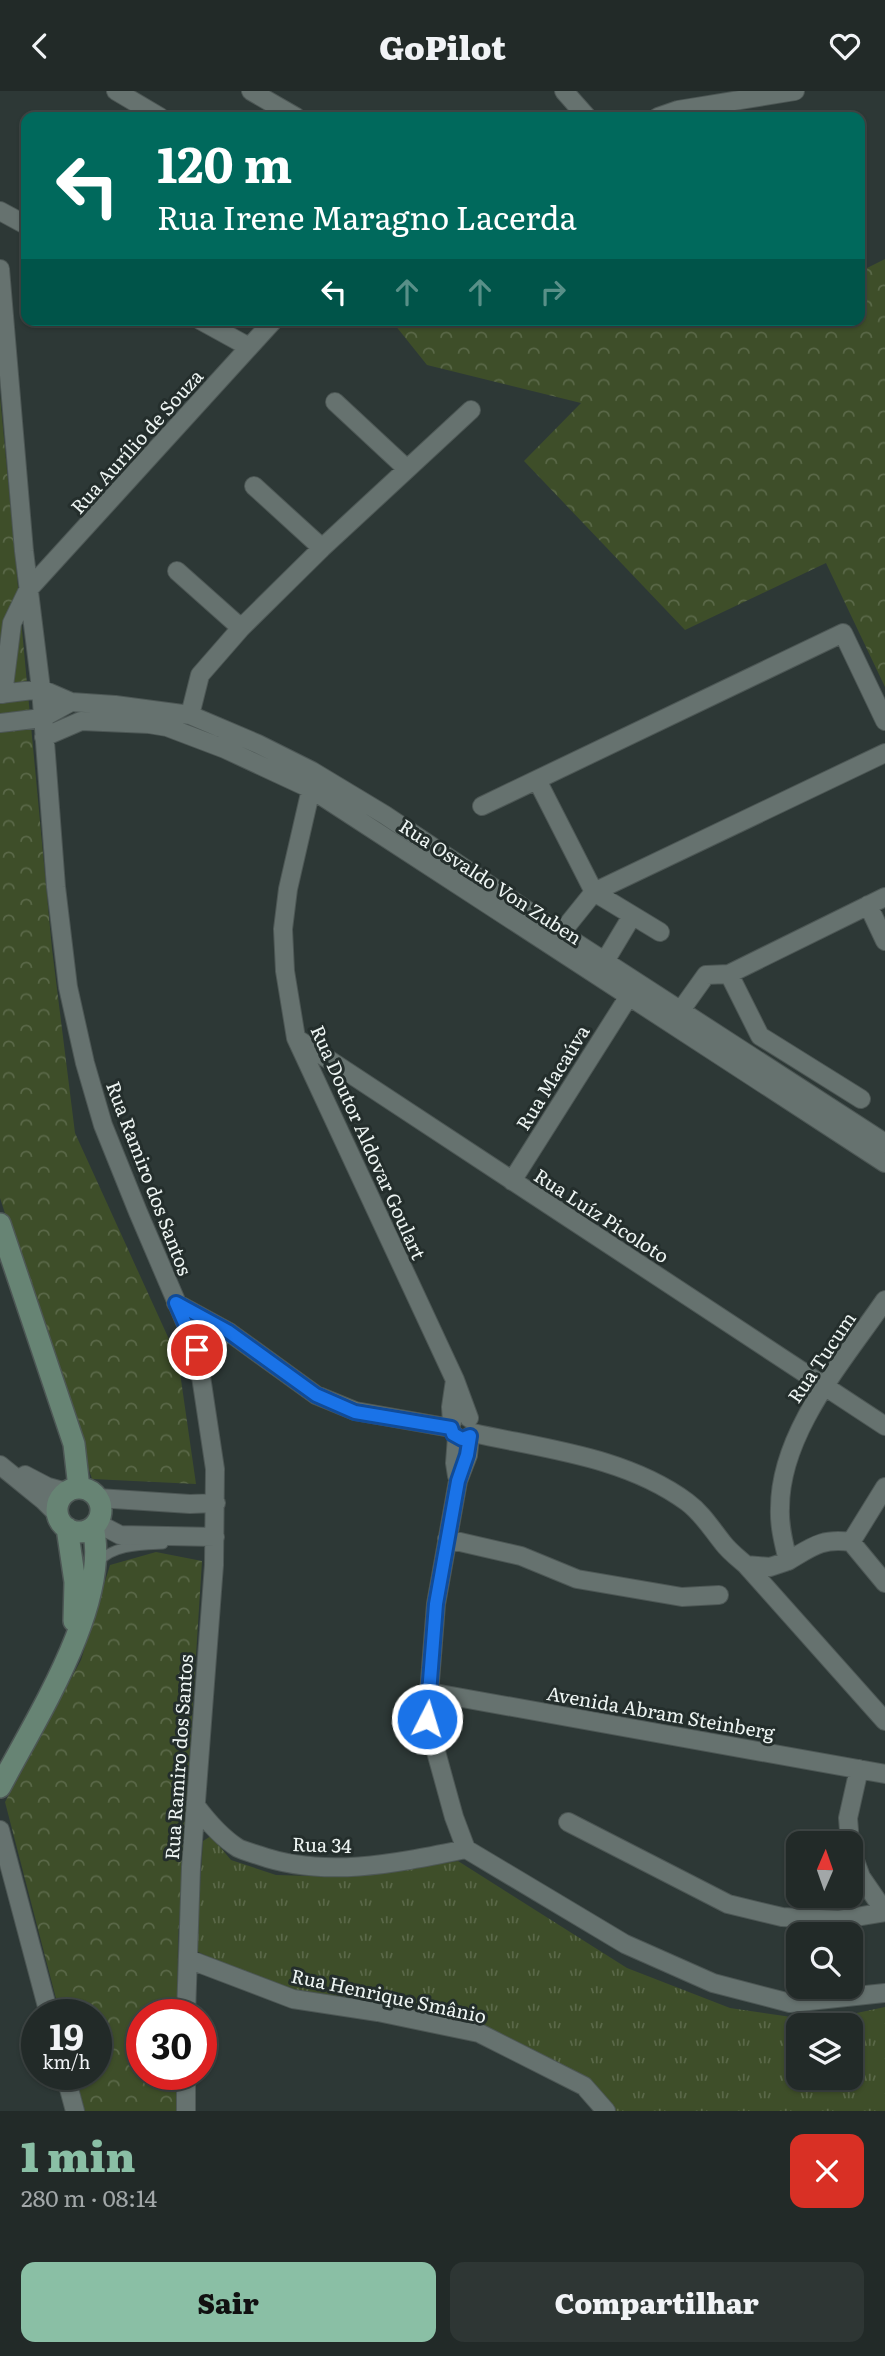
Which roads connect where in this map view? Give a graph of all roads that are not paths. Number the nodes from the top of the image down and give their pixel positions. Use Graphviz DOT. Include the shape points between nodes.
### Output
graph roads {
  1 [pos="116,91"];
  2 [pos="251,91"];
  3 [pos="564,91"];
  4 [pos="795,91"];
  5 [pos="152,112"];
  6 [pos="287,112"];
  7 [pos="583,112"];
  8 [pos="672,112"];
  9 [pos="0,211"];
  10 [pos="21,222"];
  11 [pos="0,269"];
  12 [pos="211,326"];
  13 [pos="268,326"];
  14 [pos="249,347"];
  15 [pos="335,402"];
  16 [pos="471,410"];
  17 [pos="407,469"];
  18 [pos="254,486"];
  19 [pos="322,548"];
  20 [pos="177,571"];
  21 [pos="28,590"];
  22 [pos="241,628"];
  23 [pos="41,689"];
  24 [pos="2,694"];
  25 [pos="71,702"];
  26 [pos="190,715"];
  27 [pos="43,717"];
  28 [pos="885,721"];
  29 [pos="0,723"];
  30 [pos="44,737"];
  31 [pos="885,753"];
  32 [pos="537,780"];
  33 [pos="311,789"];
  34 [pos="482,806"];
  35 [pos="594,892"];
  36 [pos="885,897"];
  37 [pos="868,905"];
  38 [pos="632,916"];
  39 [pos="660,932"];
  40 [pos="561,933"];
  41 [pos="885,941"];
  42 [pos="605,961"];
  43 [pos="729,974"];
  44 [pos="629,996"];
  45 [pos="681,1010"];
  46 [pos="296,1038"];
  47 [pos="861,1099"];
  48 [pos="885,1143"];
  49 [pos="885,1163"];
  50 [pos="512,1181"];
  51 [pos="0,1223"];
  52 [pos="885,1300"];
  53 [pos="176,1303"];
  54 [pos="229,1332"];
  55 [pos="197,1350"];
  56 [pos="825,1387"];
  57 [pos="885,1426"];
  58 [pos="462,1429"];
  59 [pos="0,1463"];
  60 [pos="885,1487"];
  61 [pos="73,1490"];
  62 [pos="216,1503"];
  63 [pos="97,1517"];
  64 [pos="62,1521"];
  65 [pos="215,1538"];
  66 [pos="447,1539"];
  67 [pos="851,1542"];
  68 [pos="788,1561"];
  69 [pos="746,1565"];
  70 [pos="93,1578"];
  71 [pos="885,1583"];
  72 [pos="719,1595"];
  73 [pos="74,1647"];
  74 [pos="429,1692"];
  75 [pos="885,1721"];
  76 [pos="859,1769"];
  77 [pos="885,1773"];
  78 [pos="0,1787"];
  79 [pos="196,1806"];
  80 [pos="568,1822"];
  81 [pos="0,1830"];
  82 [pos="849,1831"];
  83 [pos="466,1849"];
  84 [pos="863,1880"];
  85 [pos="885,1912"];
  86 [pos="188,1959"];
  87 [pos="885,1993"];
  88 [pos="45,1999"];
  89 [pos="187,1999"];
  90 [pos="69,2090"];
  91 [pos="186,2090"];
  92 [pos="75,2111"];
  93 [pos="186,2111"];
  94 [pos="606,2111"];
  1 -- 5 [label="street"];
  2 -- 6 [label="street"];
  3 -- 7 [label="street"];
  4 -- 8 [label="street"];
  9 -- 10 [label="street"];
  11 -- 21 [label="street, Rua Ramiro dos Santos"];
  12 -- 14 [label="street"];
  13 -- 14 [label="street, Rua Aurílio de Souza"];
  14 -- 21 [label="street, Rua Aurílio de Souza"];
  15 -- 17 [label="street"];
  16 -- 17 [label="street"];
  17 -- 19 [label="street"];
  18 -- 19 [label="street"];
  19 -- 22 [label="street"];
  20 -- 22 [label="street"];
  21 -- 23 [label="street, Rua Ramiro dos Santos"];
  21 -- 24 [label="street" via="12,623"];
  22 -- 26 [label="street" via="200,675"];
  23 -- 24 [label="street"];
  23 -- 25 [label="street, Rua Osvaldo Von Zuben"];
  23 -- 27 [label="street, Rua Ramiro dos Santos"];
  25 -- 26 [label="street, Rua Osvaldo Von Zuben"];
  25 -- 27 [label="street"];
  26 -- 40 [label="street, Rua Osvaldo Von Zuben" via="312,771"];
  27 -- 29 [label="street"];
  27 -- 30 [label="street, Rua Ramiro dos Santos"];
  28 -- 32 [label="street" via="843,633"];
  30 -- 33 [label="street, Rua Osvaldo Von Zuben" via="81,721 167,727"];
  30 -- 53 [label="street, Rua Ramiro dos Santos" via="68,987 85,1063 103,1125"];
  31 -- 35 [label="street"];
  32 -- 34 [label="street"];
  32 -- 35 [label="street"];
  33 -- 44 [label="street, Rua Osvaldo Von Zuben"];
  33 -- 46 [label="street, Rua Doutor Aldovar Goulart" via="283,929"];
  35 -- 38 [label="street"];
  35 -- 40 [label="street"];
  36 -- 37 [label="street"];
  37 -- 41 [label="street"];
  37 -- 43 [label="street"];
  38 -- 39 [label="street"];
  38 -- 42 [label="street"];
  40 -- 42 [label="street, Rua Osvaldo Von Zuben"];
  42 -- 45 [label="street, Rua Osvaldo Von Zuben"];
  43 -- 45 [label="street" via="706,975"];
  43 -- 47 [label="street" via="760,1035"];
  44 -- 49 [label="street, Rua Osvaldo Von Zuben"];
  44 -- 50 [label="street, Rua Macaúva"];
  45 -- 48 [label="street, Rua Osvaldo Von Zuben"];
  46 -- 50 [label="street, Rua Luíz Picoloto"];
  46 -- 58 [label="street, Rua Doutor Aldovar Goulart" via="455,1380 451,1407"];
  50 -- 56 [label="street, Rua Luíz Picoloto"];
  51 -- 61 [label="street" via="74,1444"];
  52 -- 56 [label="street, Rua Tucum"];
  53 -- 54 [label="street"];
  53 -- 55 [label="street, Rua Ramiro dos Santos"];
  54 -- 55 [label="street"];
  54 -- 58 [label="street" via="316,1395 355,1412"];
  55 -- 62 [label="street, Rua Ramiro dos Santos"];
  56 -- 57 [label="street, Rua Luíz Picoloto"];
  56 -- 68 [label="street, Rua Tucum" via="808,1409 789,1457 779,1506"];
  58 -- 66 [label="street, Rua Doutor Aldovar Goulart"];
  58 -- 69 [label="street" via="624,1468 688,1503"];
  59 -- 61 [label="street" via="48,1487"];
  59 -- 64 [label="street"];
  60 -- 67 [label="street"];
  61 -- 63 [label="street" via="93,1493"];
  61 -- 64 [label="street" via="59,1503"];
  62 -- 63 [label="street"];
  62 -- 65 [label="street, Rua Ramiro dos Santos"];
  63 -- 64 [label="street" via="85,1531 76,1532"];
  63 -- 65 [label="street" via="120,1535"];
  63 -- 70 [label="street"];
  64 -- 73 [label="street" via="75,1582"];
  65 -- 70 [label="lane" via="128,1547 99,1560"];
  65 -- 79 [label="street, Rua Ramiro dos Santos"];
  66 -- 72 [label="street" via="521,1556 577,1579 682,1597"];
  66 -- 74 [label="street, Rua Doutor Aldovar Goulart"];
  67 -- 68 [label="street" via="820,1543"];
  67 -- 71 [label="street"];
  68 -- 69 [label="street" via="770,1567"];
  69 -- 75 [label="street"];
  70 -- 73 [label="street"];
  73 -- 78 [label="street"];
  74 -- 76 [label="street, Avenida Abram Steinberg"];
  74 -- 83 [label="street, Rua Doutor Aldovar Goulart" via="427,1719"];
  76 -- 77 [label="street, Avenida Abram Steinberg"];
  76 -- 82 [label="street"];
  79 -- 83 [label="street, Rua 34" via="215,1830 239,1849 283,1864 338,1869"];
  79 -- 86 [label="street, Rua Ramiro dos Santos"];
  80 -- 85 [label="street" via="727,1904 782,1917 838,1920"];
  81 -- 88 [label="street"];
  83 -- 87 [label="street" via="625,1944 713,1983 790,2003"];
  84 -- 85 [label="street"];
  86 -- 89 [label="street, Rua Ramiro dos Santos"];
  86 -- 94 [label="street, Rua Henrique Smânio" via="293,1999 479,2033 584,2086"];
  90 -- 92 [label="street"];
  91 -- 93 [label="street"];
}
